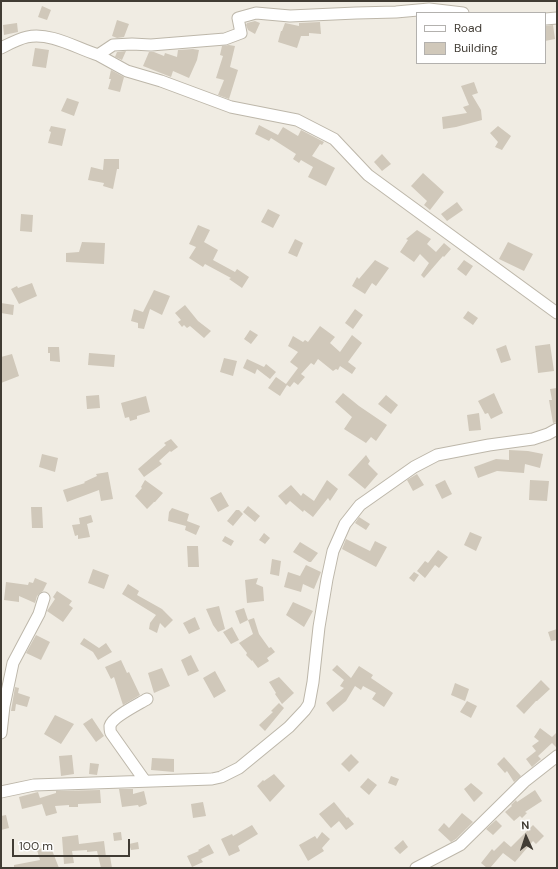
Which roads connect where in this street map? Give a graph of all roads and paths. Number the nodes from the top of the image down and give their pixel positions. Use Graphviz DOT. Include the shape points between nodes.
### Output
graph roads {
  1 [pos="454,12"];
  2 [pos="557,18"];
  3 [pos="546,19"];
  4 [pos="1,48"];
  5 [pos="98,55"];
  6 [pos="557,313"];
  7 [pos="557,429"];
  8 [pos="44,598"];
  9 [pos="147,699"];
  10 [pos="1,733"];
  11 [pos="557,756"];
  12 [pos="145,781"];
  13 [pos="1,792"];
  14 [pos="416,868"];
  1 -- 5 [label="street" via="429,9 290,16 256,13 238,18 240,33 225,39 151,45 113,45"];
  2 -- 3 [label="street"];
  4 -- 5 [label="street" via="27,37 42,36"];
  5 -- 6 [label="street" via="127,70 231,107 297,120 334,139 368,175"];
  7 -- 12 [label="street" via="533,439 437,455 414,467 366,500 348,518 333,551 309,704 305,710 289,727 239,768 221,777"];
  8 -- 10 [label="street" via="39,614 13,663"];
  9 -- 12 [label="street" via="121,715 110,726 111,733"];
  11 -- 14 [label="street" via="502,802 460,845"];
  12 -- 13 [label="street" via="34,785"];
}
